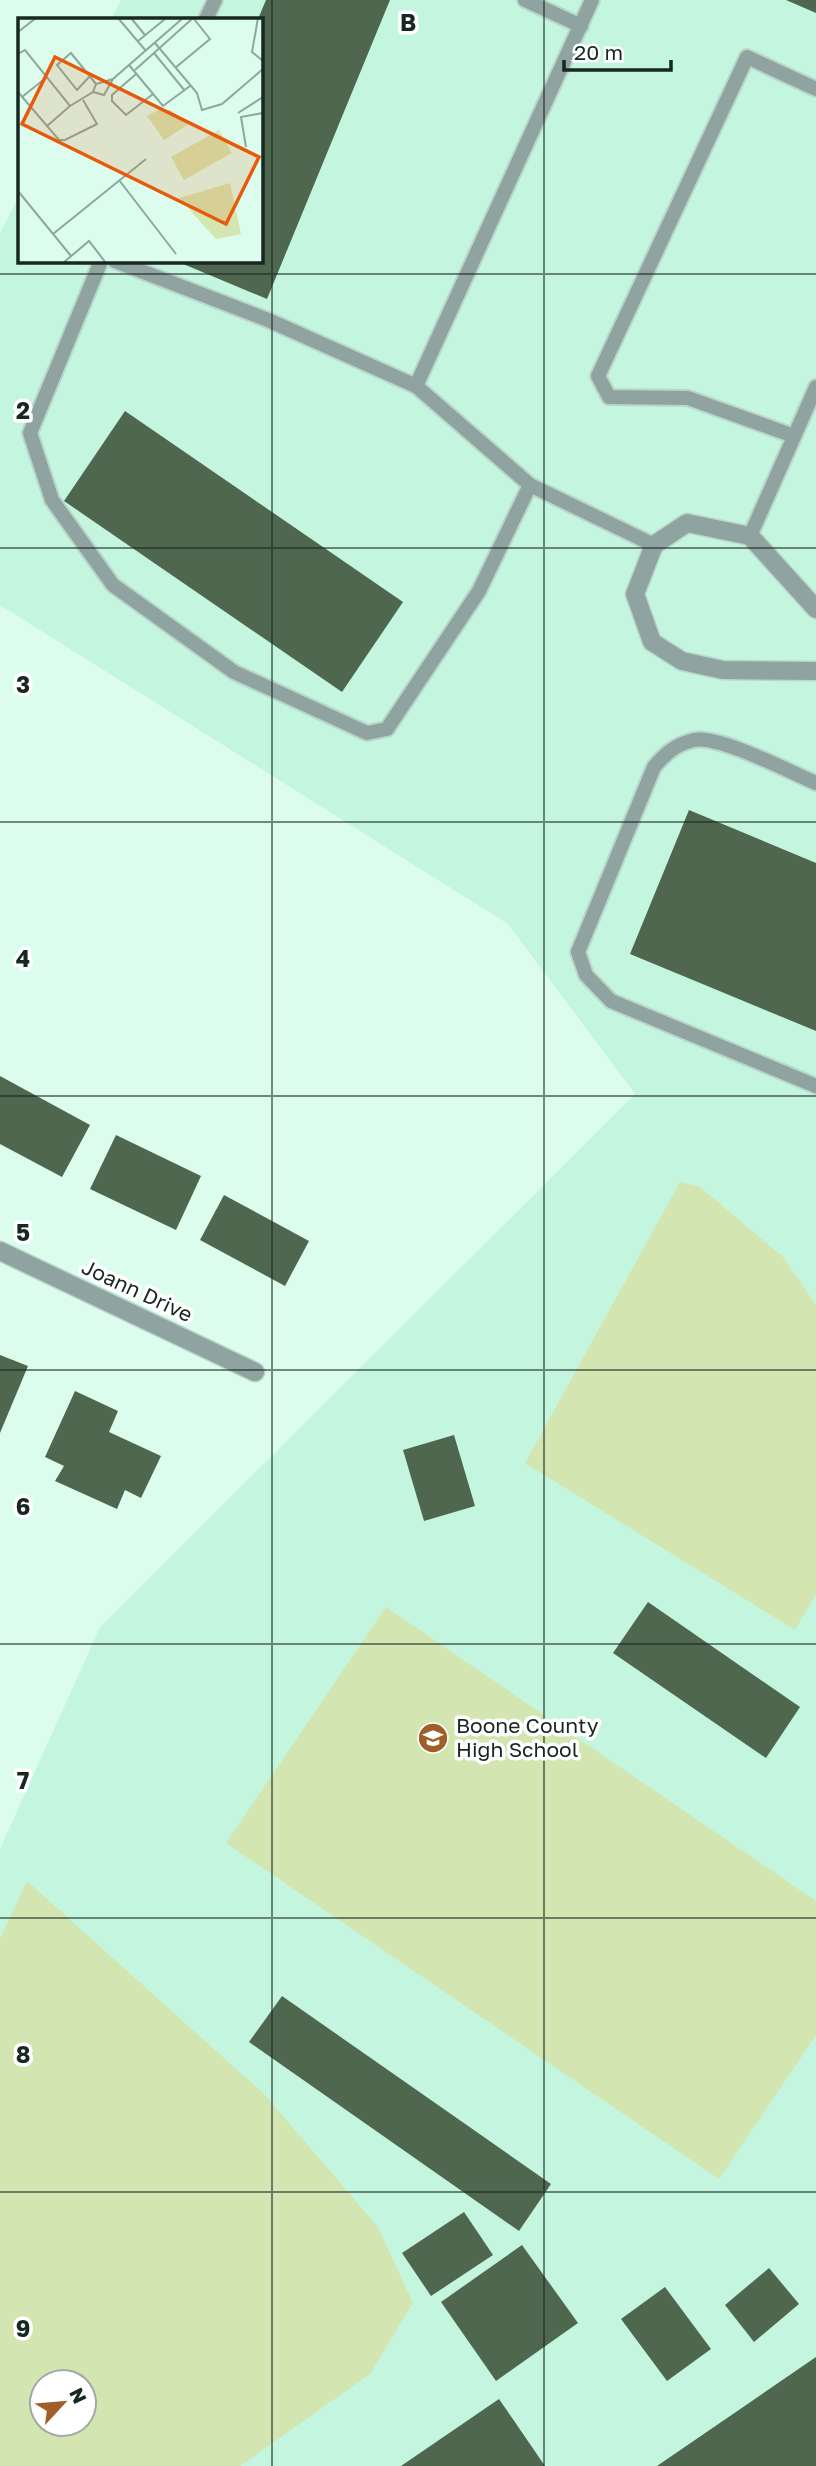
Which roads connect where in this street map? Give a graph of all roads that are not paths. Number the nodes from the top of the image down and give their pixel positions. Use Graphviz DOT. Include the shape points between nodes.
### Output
graph roads {
  1 [pos="215,0"];
  2 [pos="525,0"];
  3 [pos="592,0"];
  4 [pos="206,18"];
  5 [pos="581,26"];
  6 [pos="816,89"];
  7 [pos="101,262"];
  8 [pos="118,262"];
  9 [pos="416,386"];
  10 [pos="816,387"];
  11 [pos="794,436"];
  12 [pos="530,485"];
  13 [pos="750,536"];
  14 [pos="654,545"];
  15 [pos="816,609"];
  16 [pos="816,671"];
  17 [pos="816,783"];
  18 [pos="816,1086"];
  19 [pos="0,1251"];
  20 [pos="255,1372"];
  1 -- 4 [label="lane"];
  2 -- 5 [label="lane"];
  3 -- 5 [label="lane"];
  5 -- 9 [label="lane"];
  6 -- 11 [label="lane" via="747,57 598,376 609,397 688,398"];
  7 -- 12 [label="lane" via="30,433 52,500 113,584 234,672 367,733 387,729 479,591"];
  8 -- 9 [label="lane" via="268,320"];
  9 -- 12 [label="lane"];
  10 -- 11 [label="lane"];
  11 -- 13 [label="lane"];
  12 -- 14 [label="lane"];
  13 -- 14 [label="street" via="687,523"];
  13 -- 15 [label="street"];
  14 -- 16 [label="street" via="635,594 652,642 682,661 723,670"];
  17 -- 18 [label="lane" via="715,741 696,740 665,754 654,767 578,952 586,975 611,1001"];
  19 -- 20 [label="street, Joann Drive"];
}
